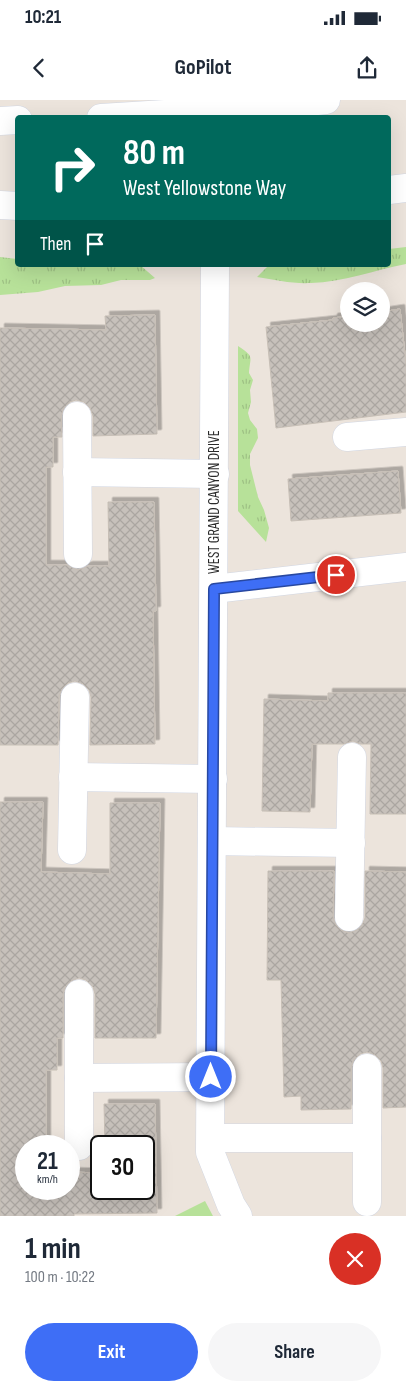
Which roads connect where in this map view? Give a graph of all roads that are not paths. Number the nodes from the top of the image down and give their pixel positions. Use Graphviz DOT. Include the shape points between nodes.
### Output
graph roads {
  1 [pos="326,100"];
  2 [pos="149,115"];
  3 [pos="15,120"];
  4 [pos="0,121"];
  5 [pos="406,188"];
  6 [pos="391,190"];
  7 [pos="0,206"];
  8 [pos="15,206"];
  9 [pos="215,267"];
  10 [pos="77,416"];
  11 [pos="406,432"];
  12 [pos="347,437"];
  13 [pos="77,472"];
  14 [pos="215,474"];
  15 [pos="78,554"];
  16 [pos="406,567"];
  17 [pos="214,589"];
  18 [pos="75,696"];
  19 [pos="352,757"];
  20 [pos="74,777"];
  21 [pos="213,779"];
  22 [pos="212,840"];
  23 [pos="351,843"];
  24 [pos="72,850"];
  25 [pos="349,917"];
  26 [pos="80,994"];
  27 [pos="367,1068"];
  28 [pos="211,1077"];
  29 [pos="79,1078"];
  30 [pos="79,1135"];
  31 [pos="211,1138"];
  32 [pos="367,1138"];
  33 [pos="366,1202"];
  34 [pos="238,1215"];
  1 -- 2 [label="street"];
  3 -- 4 [label="street"];
  5 -- 6 [label="street"];
  7 -- 8 [label="street"];
  9 -- 14 [label="street, WEST GRAND CANYON DRIVE"];
  10 -- 13 [label="street"];
  11 -- 12 [label="street"];
  13 -- 14 [label="street"];
  13 -- 15 [label="street"];
  14 -- 17 [label="street, WEST GRAND CANYON DRIVE"];
  16 -- 17 [label="street"];
  17 -- 21 [label="street, WEST GRAND CANYON DRIVE"];
  18 -- 20 [label="street"];
  19 -- 23 [label="street"];
  20 -- 21 [label="street"];
  20 -- 24 [label="street"];
  21 -- 22 [label="street, WEST GRAND CANYON DRIVE"];
  22 -- 23 [label="street"];
  22 -- 28 [label="street, WEST GRAND CANYON DRIVE"];
  23 -- 25 [label="street"];
  26 -- 29 [label="street"];
  27 -- 32 [label="street"];
  28 -- 29 [label="street"];
  28 -- 31 [label="street, WEST GRAND CANYON DRIVE"];
  29 -- 30 [label="street"];
  31 -- 32 [label="street"];
  31 -- 34 [label="street, WEST GRAND CANYON DRIVE" via="210,1152"];
  32 -- 33 [label="street"];
}
